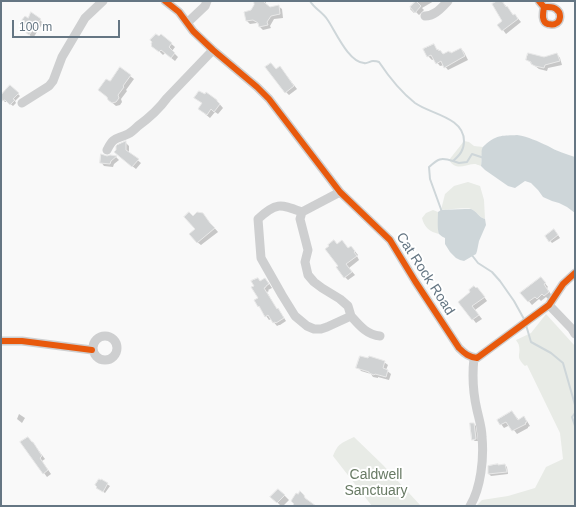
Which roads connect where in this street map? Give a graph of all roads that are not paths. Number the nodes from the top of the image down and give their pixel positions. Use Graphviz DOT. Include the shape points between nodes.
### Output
graph roads {
  1 [pos="103,1"];
  2 [pos="165,1"];
  3 [pos="207,1"];
  4 [pos="448,1"];
  5 [pos="425,16"];
  6 [pos="187,23"];
  7 [pos="213,50"];
  8 [pos="22,103"];
  9 [pos="107,150"];
  10 [pos="340,192"];
  11 [pos="302,212"];
  12 [pos="575,273"];
  13 [pos="549,305"];
  14 [pos="351,316"];
  15 [pos="575,334"];
  16 [pos="380,336"];
  17 [pos="1,341"];
  18 [pos="92,350"];
  19 [pos="474,358"];
  20 [pos="470,506"];
  1 -- 8 [label="street" via="85,18 62,57 53,81"];
  2 -- 6 [label="street, Cat Rock Road" via="179,12"];
  3 -- 6 [label="street"];
  4 -- 5 [label="street" via="438,11"];
  6 -- 7 [label="street, Cat Rock Road"];
  7 -- 9 [label="street" via="152,116 129,134 115,139"];
  7 -- 10 [label="street, Cat Rock Road" via="269,99"];
  10 -- 11 [label="street"];
  10 -- 19 [label="street, Cat Rock Road" via="390,240 459,348"];
  11 -- 14 [label="street" via="300,219 308,250 305,262 308,275 348,306"];
  11 -- 14 [label="street" via="276,206 258,219 261,258 292,312 307,326 321,329"];
  12 -- 13 [label="street" via="563,284"];
  13 -- 15 [label="street"];
  13 -- 19 [label="street" via="478,358"];
  14 -- 16 [label="street" via="366,331 374,336"];
  17 -- 18 [label="street" via="22,341"];
  19 -- 20 [label="street" via="473,390 482,437 482,457 479,483"];
}
